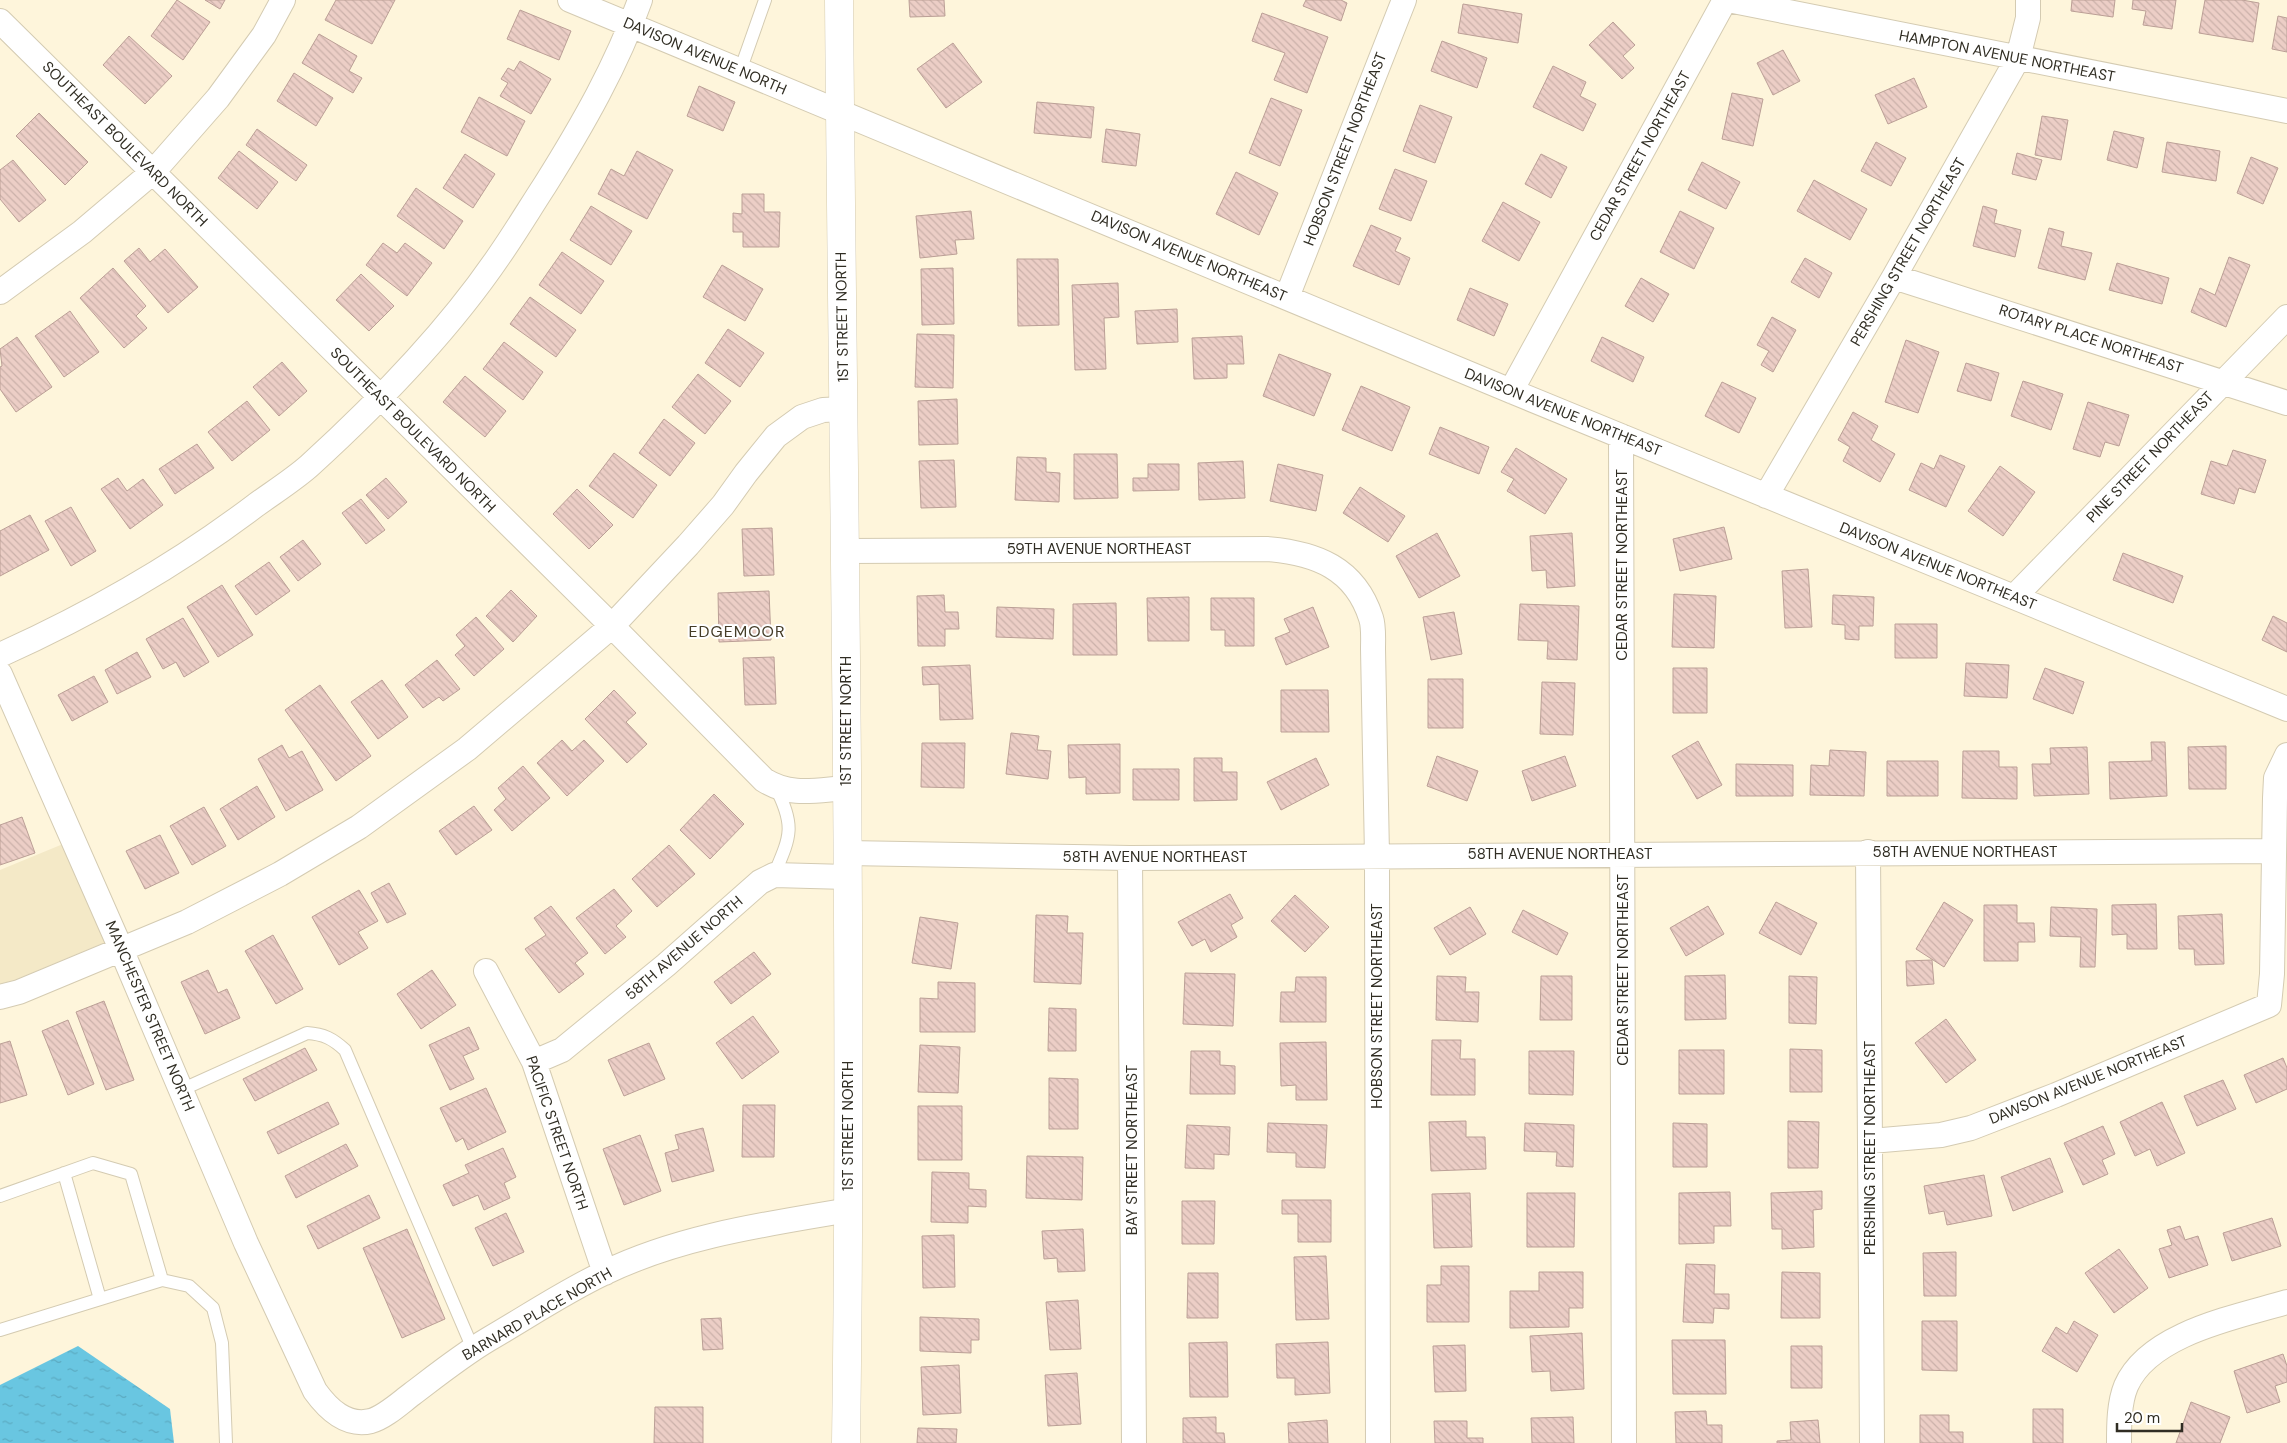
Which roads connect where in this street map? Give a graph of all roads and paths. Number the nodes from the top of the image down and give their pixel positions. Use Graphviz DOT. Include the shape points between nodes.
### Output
graph roads {
  1 [pos="283,0"];
  2 [pos="570,0"];
  3 [pos="640,0"];
  4 [pos="765,0"];
  5 [pos="839,0"];
  6 [pos="1404,0"];
  7 [pos="1726,0"];
  8 [pos="2028,0"];
  9 [pos="0,21"];
  10 [pos="631,26"];
  11 [pos="2018,58"];
  12 [pos="740,71"];
  13 [pos="2287,111"];
  14 [pos="840,113"];
  15 [pos="154,171"];
  16 [pos="1894,277"];
  17 [pos="0,292"];
  18 [pos="1287,298"];
  19 [pos="2287,317"];
  20 [pos="2224,381"];
  21 [pos="1511,391"];
  22 [pos="379,397"];
  23 [pos="2287,403"];
  24 [pos="843,409"];
  25 [pos="1621,436"];
  26 [pos="1766,496"];
  27 [pos="846,551"];
  28 [pos="1347,576"];
  29 [pos="2014,597"];
  30 [pos="612,626"];
  31 [pos="0,655"];
  32 [pos="0,674"];
  33 [pos="2287,709"];
  34 [pos="2287,755"];
  35 [pos="776,788"];
  36 [pos="846,788"];
  37 [pos="1868,852"];
  38 [pos="2273,852"];
  39 [pos="1623,854"];
  40 [pos="1377,855"];
  41 [pos="1130,858"];
  42 [pos="846,865"];
  43 [pos="774,875"];
  44 [pos="121,948"];
  45 [pos="486,971"];
  46 [pos="2280,976"];
  47 [pos="0,997"];
  48 [pos="534,1062"];
  49 [pos="181,1090"];
  50 [pos="1870,1141"];
  51 [pos="64,1173"];
  52 [pos="0,1196"];
  53 [pos="849,1210"];
  54 [pos="605,1273"];
  55 [pos="162,1280"];
  56 [pos="100,1299"];
  57 [pos="2287,1302"];
  58 [pos="0,1330"];
  59 [pos="473,1349"];
  60 [pos="300,1358"];
  61 [pos="226,1443"];
  62 [pos="846,1443"];
  63 [pos="1134,1443"];
  64 [pos="1378,1443"];
  65 [pos="1624,1443"];
  66 [pos="1872,1443"];
  67 [pos="2119,1443"];
  1 -- 15 [label="street" via="264,35 218,98"];
  2 -- 10 [label="street, DAVISON AVENUE NORTH"];
  3 -- 10 [label="street"];
  4 -- 12 [label="lane"];
  5 -- 14 [label="street, 1ST STREET NORTH"];
  6 -- 18 [label="street, HOBSON STREET NORTHEAST"];
  7 -- 11 [label="street, HAMPTON AVENUE NORTHEAST"];
  7 -- 21 [label="street, CEDAR STREET NORTHEAST"];
  8 -- 11 [label="street, PERSHING STREET NORTHEAST" via="2028,18"];
  9 -- 15 [label="street, SOUTHEAST BOULEVARD NORTH"];
  10 -- 12 [label="street, DAVISON AVENUE NORTH"];
  10 -- 22 [label="street" via="565,152 498,257 448,322"];
  11 -- 13 [label="street, HAMPTON AVENUE NORTHEAST"];
  11 -- 16 [label="street, PERSHING STREET NORTHEAST"];
  12 -- 14 [label="street, DAVISON AVENUE NORTH"];
  14 -- 18 [label="street, DAVISON AVENUE NORTHEAST"];
  14 -- 24 [label="street, 1ST STREET NORTH"];
  15 -- 17 [label="street" via="82,232"];
  15 -- 22 [label="street, SOUTHEAST BOULEVARD NORTH"];
  16 -- 20 [label="street, ROTARY PLACE NORTHEAST"];
  16 -- 26 [label="street, PERSHING STREET NORTHEAST"];
  18 -- 21 [label="street, DAVISON AVENUE NORTHEAST"];
  19 -- 20 [label="street, PINE STREET NORTHEAST"];
  20 -- 23 [label="street, ROTARY PLACE NORTHEAST"];
  20 -- 29 [label="street, PINE STREET NORTHEAST"];
  21 -- 25 [label="street, DAVISON AVENUE NORTHEAST"];
  22 -- 30 [label="street, SOUTHEAST BOULEVARD NORTH"];
  22 -- 31 [label="street" via="308,467 229,526 97,607"];
  24 -- 27 [label="street, 1ST STREET NORTH"];
  24 -- 30 [label="street" via="823,410 802,417 776,436 688,545"];
  25 -- 26 [label="street, DAVISON AVENUE NORTHEAST"];
  25 -- 39 [label="street, CEDAR STREET NORTHEAST"];
  26 -- 29 [label="street, DAVISON AVENUE NORTHEAST"];
  27 -- 28 [label="street, 59TH AVENUE NORTHEAST" via="1268,548 1296,551 1323,561"];
  27 -- 36 [label="street, 1ST STREET NORTH"];
  28 -- 40 [label="street, HOBSON STREET NORTHEAST" via="1363,598 1372,620"];
  29 -- 33 [label="street, DAVISON AVENUE NORTHEAST"];
  30 -- 35 [label="street, SOUTHEAST BOULEVARD NORTH" via="764,780"];
  30 -- 44 [label="street" via="467,749 359,827 280,874 187,922"];
  32 -- 44 [label="street, MANCHESTER STREET NORTH"];
  34 -- 38 [label="street" via="2276,778"];
  35 -- 36 [label="street" via="787,791"];
  35 -- 43 [label="lane" via="788,811 790,827 787,845"];
  36 -- 42 [label="street, 1ST STREET NORTH"];
  37 -- 38 [label="street, 58TH AVENUE NORTHEAST"];
  37 -- 39 [label="street, 58TH AVENUE NORTHEAST"];
  37 -- 50 [label="street, PERSHING STREET NORTHEAST"];
  38 -- 46 [label="street"];
  39 -- 40 [label="street, 58TH AVENUE NORTHEAST"];
  39 -- 65 [label="street, CEDAR STREET NORTHEAST"];
  40 -- 41 [label="street, 58TH AVENUE NORTHEAST"];
  40 -- 64 [label="street, HOBSON STREET NORTHEAST"];
  41 -- 42 [label="street, 58TH AVENUE NORTHEAST"];
  41 -- 63 [label="street, BAY STREET NORTHEAST"];
  42 -- 43 [label="street"];
  42 -- 53 [label="street, 1ST STREET NORTH"];
  43 -- 48 [label="street, 58TH AVENUE NORTH" via="753,888 562,1050"];
  44 -- 47 [label="street"];
  44 -- 49 [label="street, MANCHESTER STREET NORTH"];
  45 -- 48 [label="street, PACIFIC STREET NORTH"];
  46 -- 50 [label="street, DAWSON AVENUE NORTHEAST" via="2270,1005 2056,1095 1964,1130"];
  48 -- 54 [label="street, PACIFIC STREET NORTH"];
  49 -- 59 [label="lane" via="307,1033 333,1039 345,1050"];
  49 -- 60 [label="street, MANCHESTER STREET NORTH" via="246,1243"];
  50 -- 66 [label="street, PERSHING STREET NORTHEAST"];
  51 -- 52 [label="lane"];
  51 -- 55 [label="lane" via="92,1163 131,1174"];
  51 -- 56 [label="lane"];
  53 -- 54 [label="street, BARNARD PLACE NORTH" via="745,1228 689,1242"];
  53 -- 62 [label="street, 1ST STREET NORTH"];
  54 -- 59 [label="street, BARNARD PLACE NORTH"];
  55 -- 56 [label="lane"];
  55 -- 61 [label="lane" via="189,1286 213,1308 222,1343"];
  56 -- 58 [label="lane"];
  57 -- 67 [label="street" via="2196,1330 2160,1348 2135,1371 2126,1387 2121,1406"];
  59 -- 60 [label="street, BARNARD PLACE NORTH" via="396,1407 372,1421 358,1422 341,1417 326,1405"];
}
